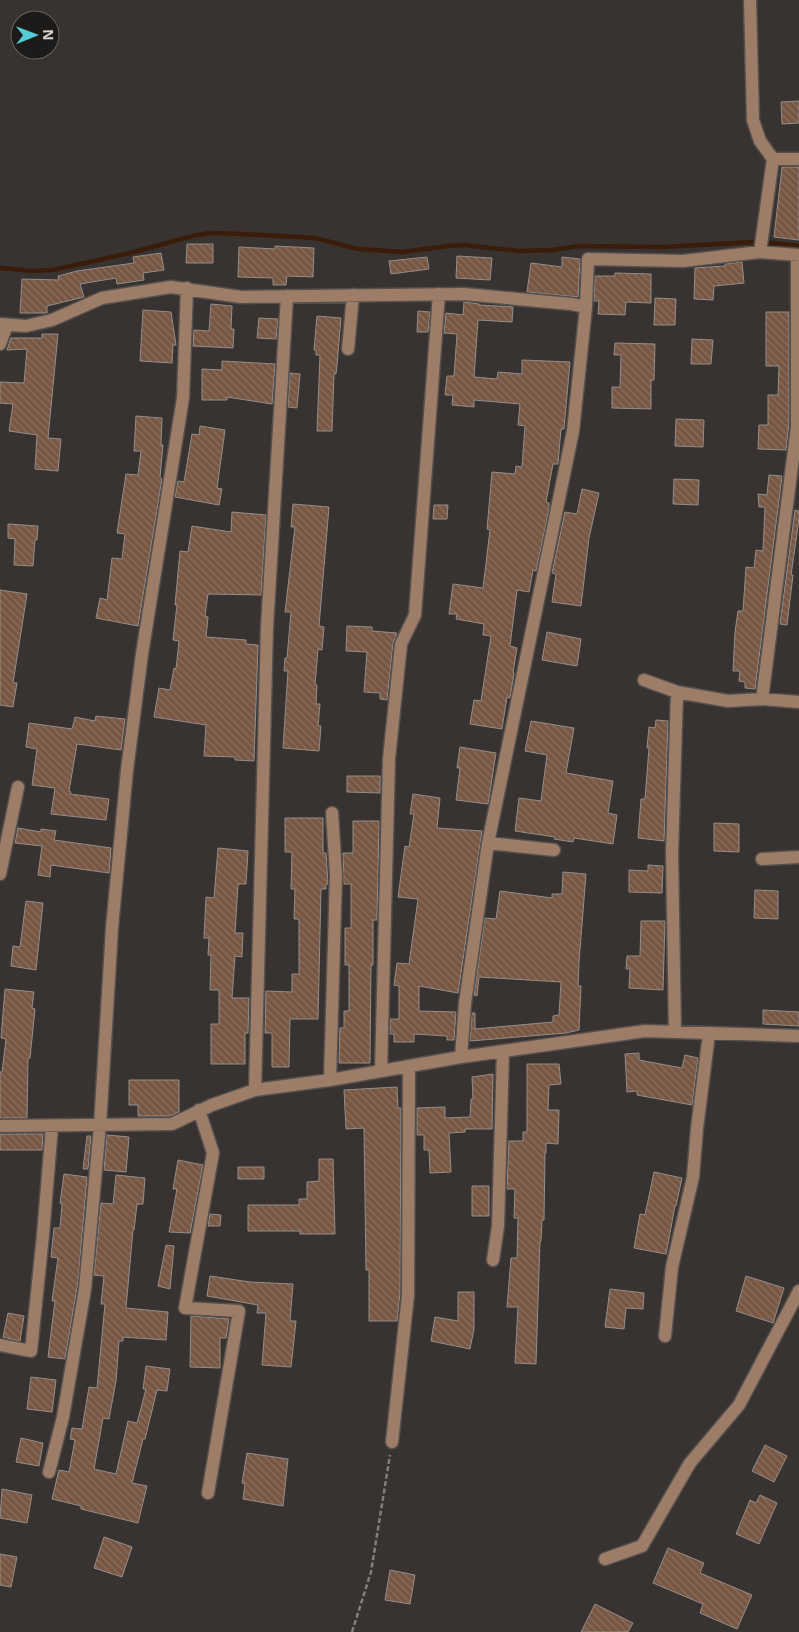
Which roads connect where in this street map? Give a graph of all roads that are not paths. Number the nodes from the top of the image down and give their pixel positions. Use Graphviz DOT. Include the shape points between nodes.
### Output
graph roads {
  1 [pos="750,0"];
  2 [pos="799,158"];
  3 [pos="773,159"];
  4 [pos="760,252"];
  5 [pos="798,255"];
  6 [pos="187,288"];
  7 [pos="438,294"];
  8 [pos="353,295"];
  9 [pos="287,296"];
  10 [pos="586,307"];
  11 [pos="3,324"];
  12 [pos="0,344"];
  13 [pos="348,349"];
  14 [pos="644,680"];
  15 [pos="677,692"];
  16 [pos="762,699"];
  17 [pos="799,702"];
  18 [pos="18,787"];
  19 [pos="332,813"];
  20 [pos="488,843"];
  21 [pos="554,850"];
  22 [pos="799,857"];
  23 [pos="762,860"];
  24 [pos="0,874"];
  25 [pos="675,1032"];
  26 [pos="709,1034"];
  27 [pos="799,1036"];
  28 [pos="503,1051"];
  29 [pos="461,1057"];
  30 [pos="409,1066"];
  31 [pos="382,1071"];
  32 [pos="330,1080"];
  33 [pos="255,1090"];
  34 [pos="199,1110"];
  35 [pos="0,1126"];
  36 [pos="52,1126"];
  37 [pos="100,1126"];
  38 [pos="493,1260"];
  39 [pos="799,1291"];
  40 [pos="665,1336"];
  41 [pos="0,1346"];
  42 [pos="392,1442"];
  43 [pos="50,1472"];
  44 [pos="208,1493"];
  45 [pos="605,1559"];
  1 -- 3 [label="street" via="753,120 760,141"];
  2 -- 3 [label="street"];
  3 -- 4 [label="street"];
  4 -- 5 [label="street"];
  4 -- 10 [label="street" via="683,261 588,259"];
  5 -- 16 [label="street" via="797,427"];
  6 -- 9 [label="street" via="241,297"];
  6 -- 11 [label="street" via="171,287 102,298 52,320 26,326"];
  6 -- 37 [label="street" via="184,398 142,654 127,770 112,928"];
  7 -- 8 [label="street"];
  7 -- 10 [label="street"];
  7 -- 31 [label="street" via="415,615 401,644 389,759"];
  8 -- 9 [label="street"];
  8 -- 13 [label="street"];
  9 -- 33 [label="street" via="267,627"];
  10 -- 20 [label="street" via="573,430"];
  11 -- 12 [label="street"];
  14 -- 15 [label="street"];
  15 -- 16 [label="street" via="728,701"];
  15 -- 25 [label="street" via="672,852"];
  16 -- 17 [label="street"];
  18 -- 24 [label="street"];
  19 -- 32 [label="street" via="336,875"];
  20 -- 21 [label="street"];
  20 -- 29 [label="street" via="465,1002"];
  22 -- 23 [label="street"];
  25 -- 26 [label="street"];
  25 -- 28 [label="street" via="645,1031"];
  26 -- 27 [label="street"];
  26 -- 40 [label="street" via="693,1177 672,1266"];
  28 -- 29 [label="street"];
  28 -- 38 [label="street" via="498,1226"];
  29 -- 30 [label="street"];
  30 -- 31 [label="street"];
  30 -- 42 [label="street" via="408,1295"];
  31 -- 32 [label="street"];
  32 -- 33 [label="street"];
  33 -- 34 [label="street"];
  34 -- 37 [label="street" via="172,1124"];
  34 -- 44 [label="street" via="213,1153 185,1308 240,1311"];
  35 -- 36 [label="street"];
  36 -- 37 [label="street"];
  36 -- 41 [label="street" via="31,1351"];
  37 -- 43 [label="street" via="85,1289"];
  39 -- 45 [label="street" via="739,1405 690,1463 642,1546"];
}
